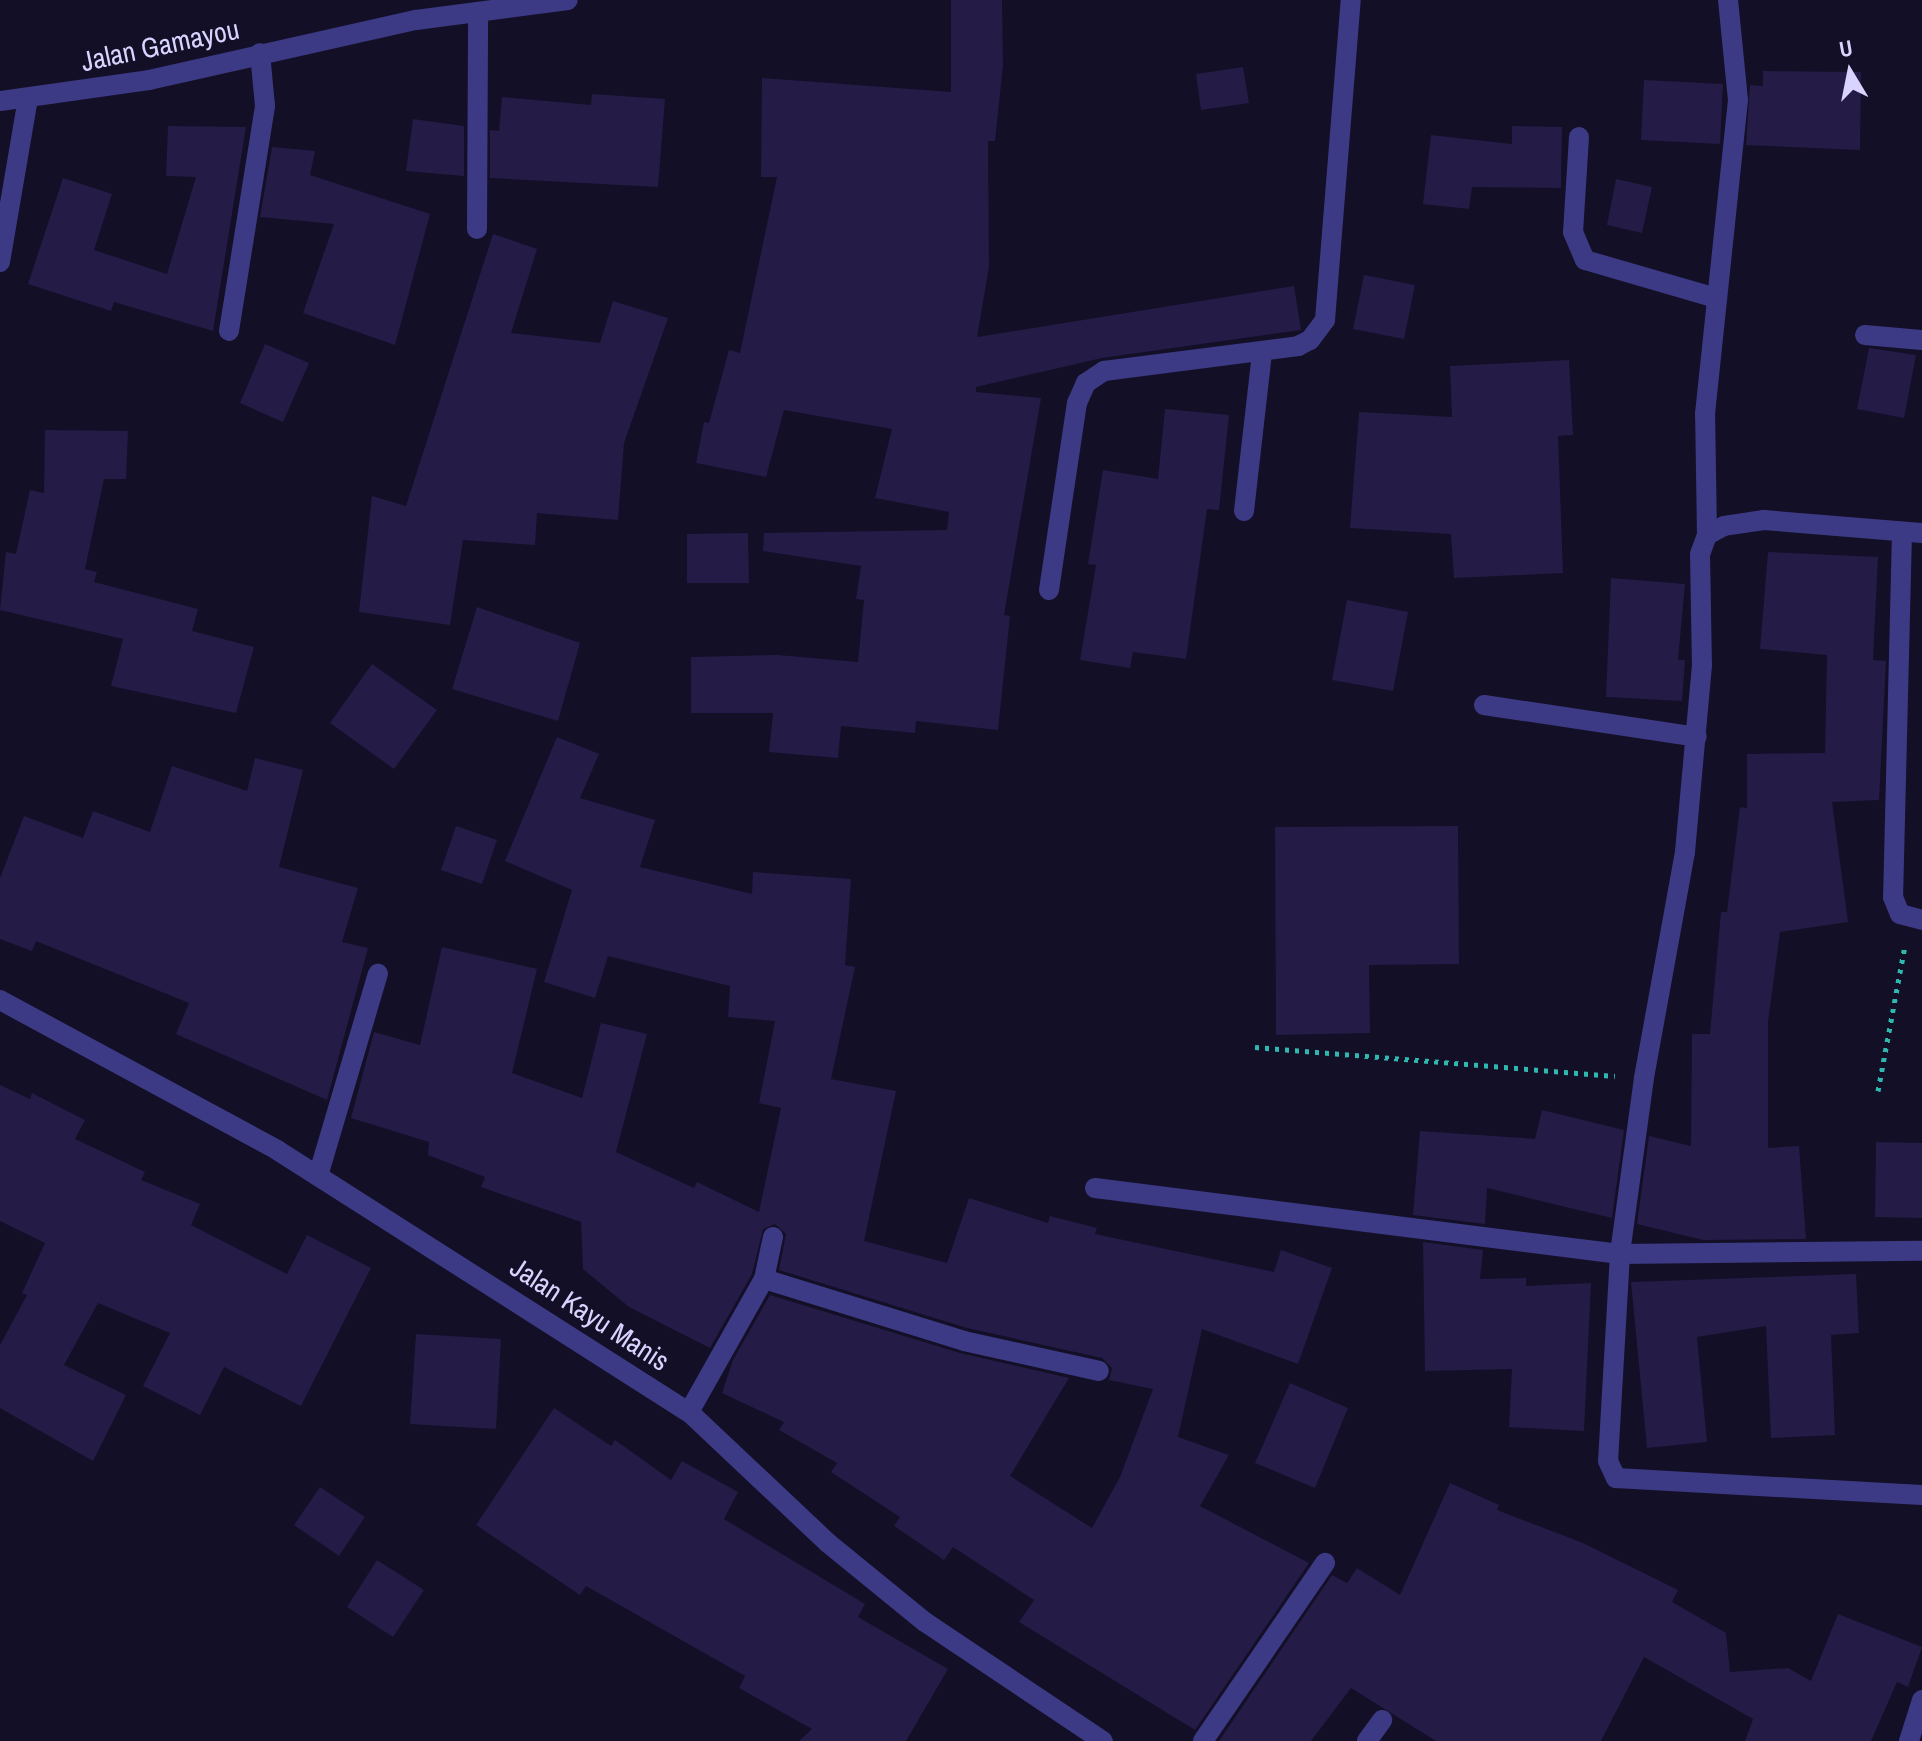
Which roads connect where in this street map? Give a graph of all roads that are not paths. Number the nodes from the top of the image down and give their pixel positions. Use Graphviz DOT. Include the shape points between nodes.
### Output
graph roads {
  1 [pos="568,0"];
  2 [pos="1351,0"];
  3 [pos="1728,0"];
  4 [pos="478,12"];
  5 [pos="260,53"];
  6 [pos="28,99"];
  7 [pos="0,101"];
  8 [pos="1579,137"];
  9 [pos="477,229"];
  10 [pos="0,262"];
  11 [pos="1716,298"];
  12 [pos="229,331"];
  13 [pos="1865,335"];
  14 [pos="1922,340"];
  15 [pos="1262,352"];
  16 [pos="1244,511"];
  17 [pos="1912,532"];
  18 [pos="1707,535"];
  19 [pos="1049,590"];
  20 [pos="1484,705"];
  21 [pos="1697,737"];
  22 [pos="1916,920"];
  23 [pos="378,974"];
  24 [pos="0,1000"];
  25 [pos="318,1176"];
  26 [pos="1095,1188"];
  27 [pos="773,1237"];
  28 [pos="1922,1251"];
  29 [pos="1620,1254"];
  30 [pos="764,1279"];
  31 [pos="1099,1371"];
  32 [pos="689,1412"];
  33 [pos="1922,1495"];
  34 [pos="1325,1563"];
  35 [pos="1922,1700"];
  36 [pos="1382,1720"];
  37 [pos="1103,1741"];
  38 [pos="1203,1741"];
  39 [pos="1367,1741"];
  40 [pos="1909,1741"];
  1 -- 4 [label="street, Jalan Gamayou"];
  2 -- 15 [label="street" via="1325,320 1310,340"];
  3 -- 11 [label="street" via="1738,100"];
  4 -- 5 [label="street, Jalan Gamayou"];
  4 -- 9 [label="street"];
  5 -- 6 [label="street, Jalan Gamayou" via="149,80"];
  5 -- 12 [label="street" via="265,106"];
  6 -- 7 [label="street, Jalan Gamayou"];
  6 -- 10 [label="street"];
  8 -- 11 [label="street" via="1573,232 1585,260"];
  11 -- 18 [label="street" via="1705,414"];
  13 -- 14 [label="street"];
  15 -- 16 [label="street"];
  15 -- 19 [label="street" via="1104,371 1086,383 1077,403"];
  17 -- 18 [label="street" via="1764,520 1724,526"];
  17 -- 22 [label="street" via="1893,897 1900,914"];
  18 -- 21 [label="street" via="1700,554 1704,626"];
  20 -- 21 [label="street"];
  21 -- 29 [label="street" via="1685,852 1644,1078"];
  23 -- 25 [label="street"];
  24 -- 25 [label="street, Jalan Kayu Manis" via="43,1019"];
  25 -- 32 [label="street, Jalan Kayu Manis"];
  26 -- 29 [label="street"];
  27 -- 30 [label="street"];
  28 -- 29 [label="street"];
  29 -- 33 [label="street" via="1608,1461 1616,1478"];
  30 -- 31 [label="street" via="964,1341"];
  30 -- 32 [label="street"];
  32 -- 37 [label="street, Jalan Kayu Manis" via="828,1543 925,1622"];
  34 -- 38 [label="street"];
  35 -- 40 [label="street"];
  36 -- 39 [label="street"];
}
